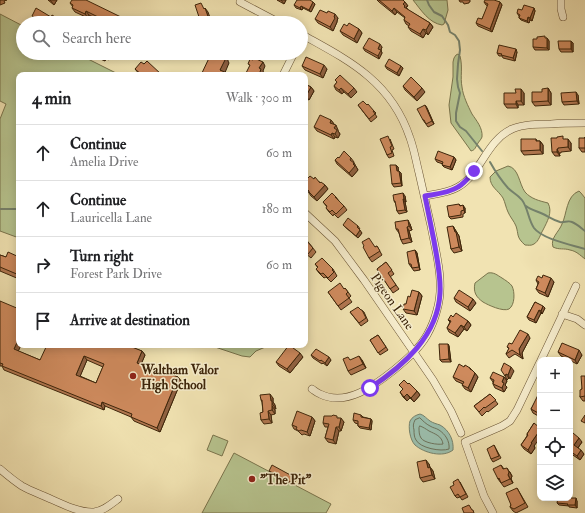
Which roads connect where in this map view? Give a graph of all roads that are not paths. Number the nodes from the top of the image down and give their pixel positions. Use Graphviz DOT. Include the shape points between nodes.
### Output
graph roads {
  1 [pos="561,0"];
  2 [pos="240,2"];
  3 [pos="267,16"];
  4 [pos="563,17"];
  5 [pos="308,39"];
  6 [pos="290,60"];
  7 [pos="284,72"];
  8 [pos="585,123"];
  9 [pos="425,196"];
  10 [pos="308,216"];
  11 [pos="576,286"];
  12 [pos="562,314"];
  13 [pos="585,325"];
  14 [pos="414,352"];
  15 [pos="542,357"];
  16 [pos="537,367"];
  17 [pos="312,390"];
  18 [pos="460,433"];
  19 [pos="0,469"];
  20 [pos="118,500"];
  21 [pos="493,513"];
  1 -- 4 [label="street"];
  2 -- 3 [label="street"];
  5 -- 9 [label="street" via="353,64 369,76 390,100 410,137"];
  6 -- 7 [label="street"];
  8 -- 9 [label="street" via="535,124 520,126 506,132 497,139 458,188"];
  9 -- 14 [label="street" via="438,264 440,294 427,335"];
  10 -- 14 [label="street, Pigeon Lane" via="347,257"];
  11 -- 12 [label="street"];
  12 -- 13 [label="street"];
  12 -- 15 [label="street"];
  14 -- 17 [label="street" via="382,380 358,394 338,398 320,395"];
  14 -- 18 [label="street, Pigeon Lane" via="442,394"];
  16 -- 21 [label="street" via="510,421 465,442 484,496"];
  19 -- 20 [label="street" via="28,489 75,509 101,511"];
}
